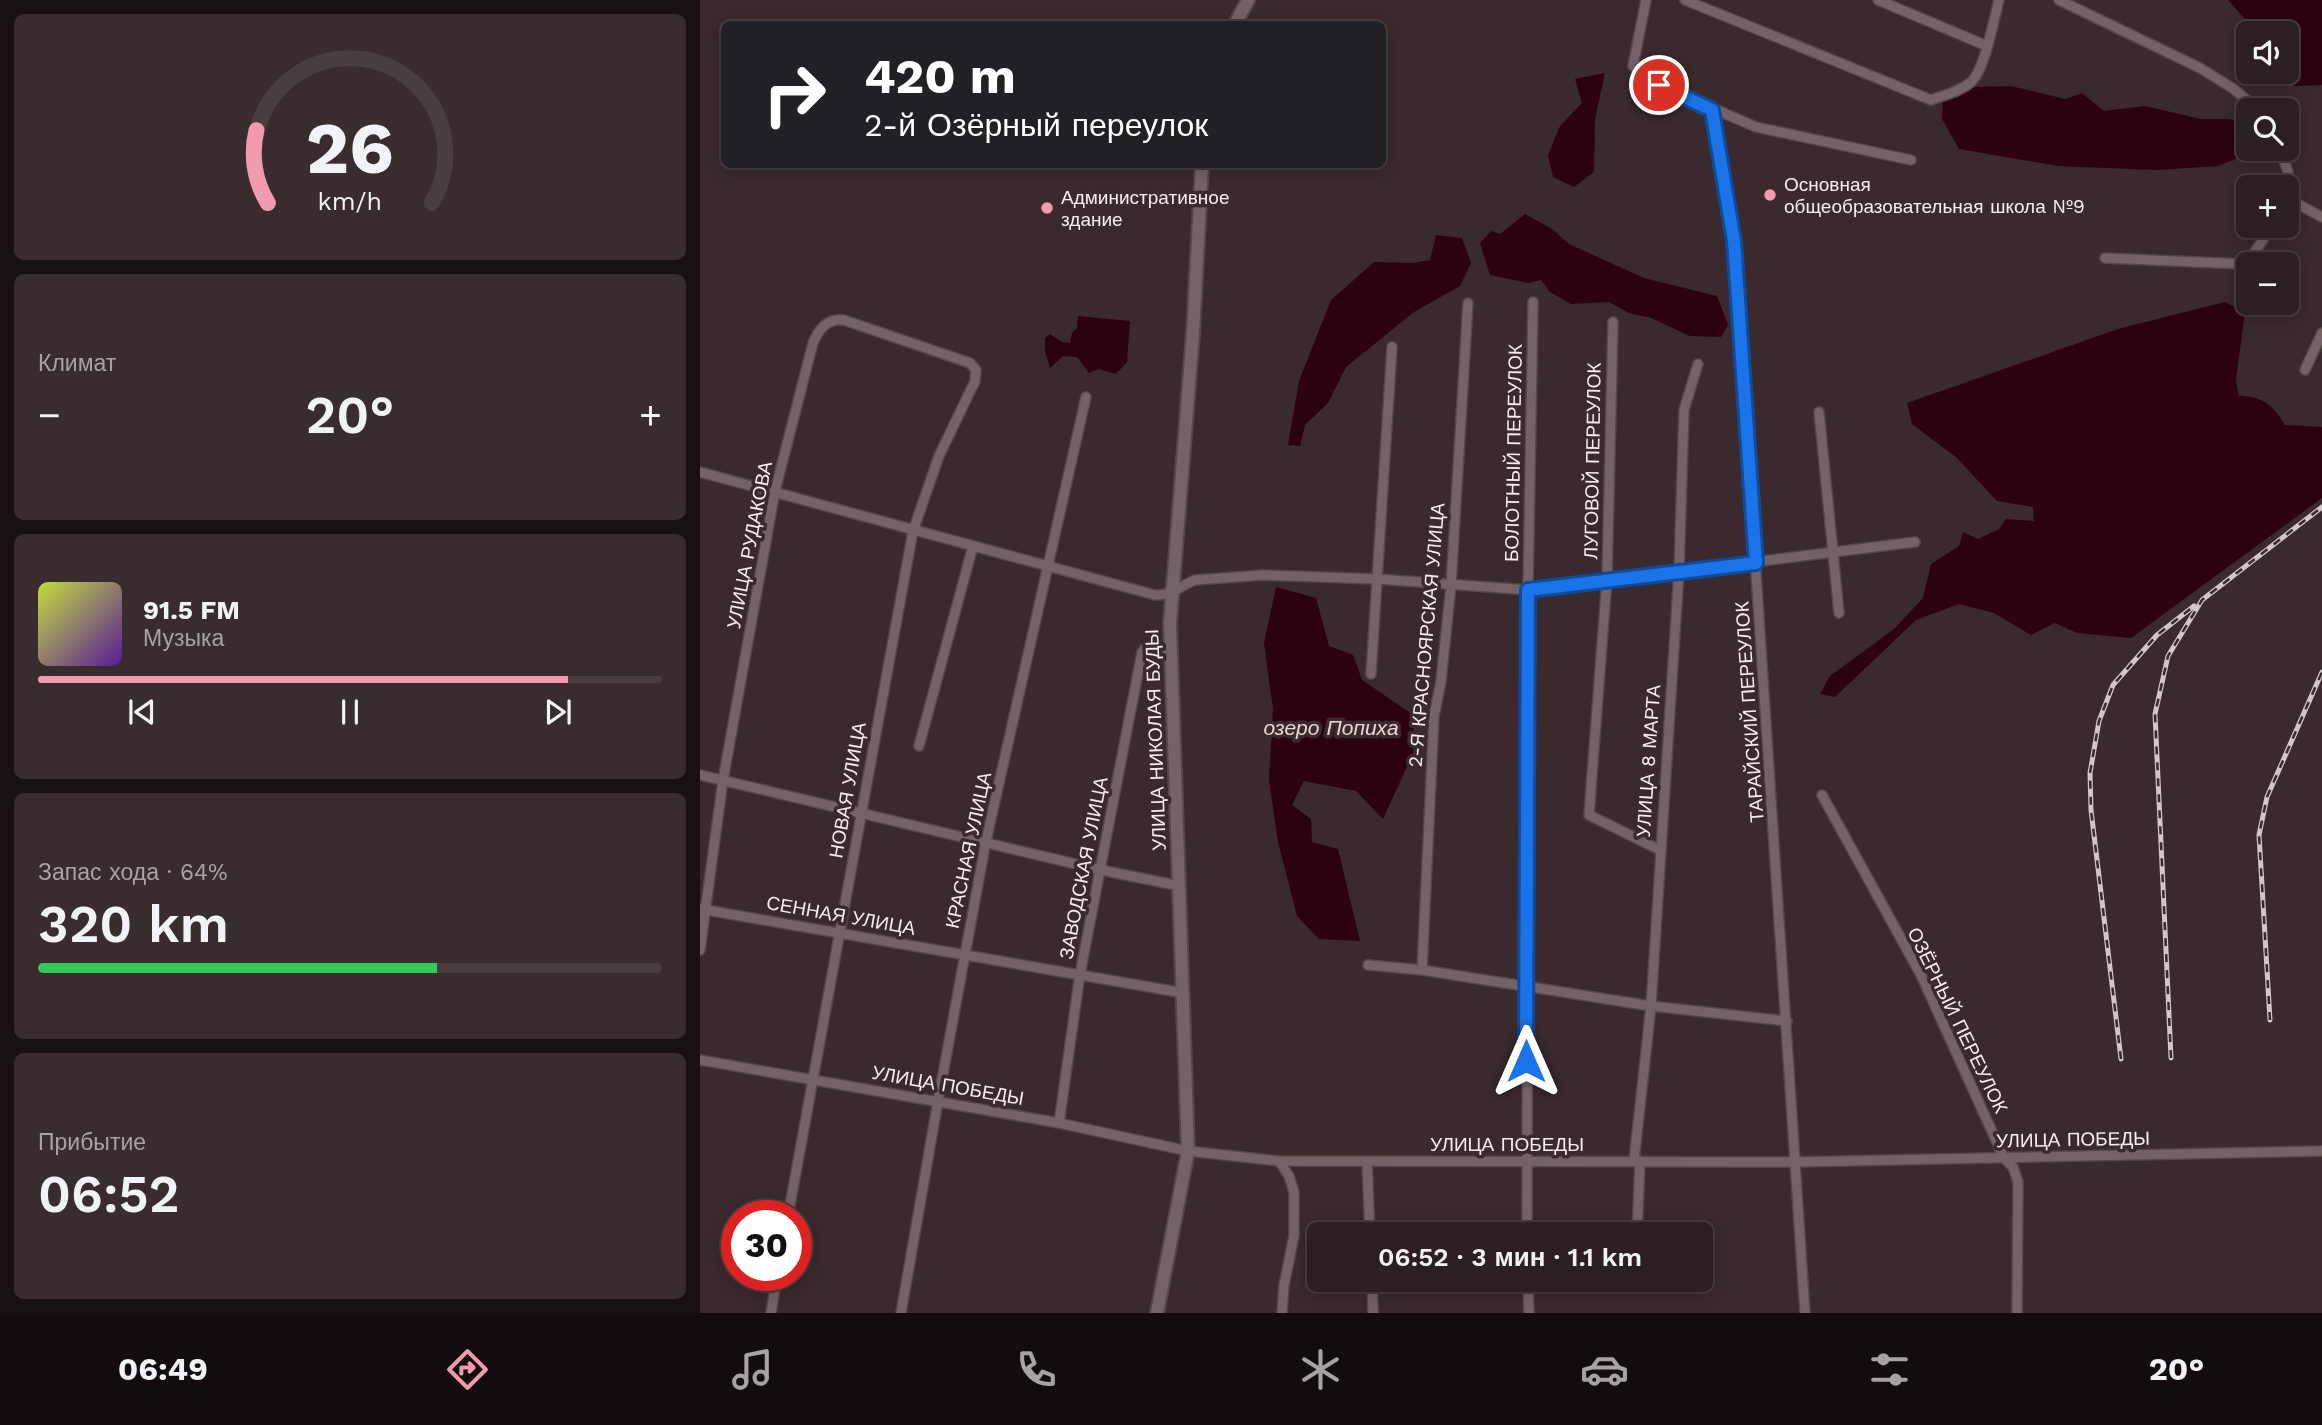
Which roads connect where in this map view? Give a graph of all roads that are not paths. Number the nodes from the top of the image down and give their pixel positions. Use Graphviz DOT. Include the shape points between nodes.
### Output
graph roads {
  1 [pos="1248,0"];
  2 [pos="1646,0"];
  3 [pos="1685,0"];
  4 [pos="1878,0"];
  5 [pos="1999,0"];
  6 [pos="2059,0"];
  7 [pos="1236,21"];
  8 [pos="1987,46"];
  9 [pos="2244,98"];
  10 [pos="1712,110"];
  11 [pos="1911,160"];
  12 [pos="1202,168"];
  13 [pos="2299,205"];
  14 [pos="2322,217"];
  15 [pos="2264,238"];
  16 [pos="2105,258"];
  17 [pos="1533,302"];
  18 [pos="1468,303"];
  19 [pos="1612,322"];
  20 [pos="2322,334"];
  21 [pos="1391,347"];
  22 [pos="1698,364"];
  23 [pos="2305,370"];
  24 [pos="975,382"];
  25 [pos="1086,397"];
  26 [pos="1819,412"];
  27 [pos="700,472"];
  28 [pos="775,491"];
  29 [pos="913,531"];
  30 [pos="1915,542"];
  31 [pos="972,546"];
  32 [pos="1832,552"];
  33 [pos="1756,563"];
  34 [pos="1049,566"];
  35 [pos="1679,571"];
  36 [pos="1377,579"];
  37 [pos="1607,579"];
  38 [pos="1451,585"];
  39 [pos="1528,590"];
  40 [pos="1171,594"];
  41 [pos="1839,613"];
  42 [pos="1171,649"];
  43 [pos="1371,674"];
  44 [pos="919,746"];
  45 [pos="700,775"];
  46 [pos="723,780"];
  47 [pos="1822,795"];
  48 [pos="861,812"];
  49 [pos="986,841"];
  50 [pos="1660,850"];
  51 [pos="1101,870"];
  52 [pos="1180,886"];
  53 [pos="704,909"];
  54 [pos="839,933"];
  55 [pos="700,950"];
  56 [pos="964,954"];
  57 [pos="1368,965"];
  58 [pos="1422,970"];
  59 [pos="1080,974"];
  60 [pos="1527,986"];
  61 [pos="1184,993"];
  62 [pos="1651,1006"];
  63 [pos="1787,1021"];
  64 [pos="700,1060"];
  65 [pos="813,1080"];
  66 [pos="937,1101"];
  67 [pos="1059,1123"];
  68 [pos="1188,1151"];
  69 [pos="2322,1151"];
  70 [pos="2004,1157"];
  71 [pos="1279,1161"];
  72 [pos="1526,1161"];
  73 [pos="1637,1161"];
  74 [pos="1367,1162"];
  75 [pos="1797,1162"];
  76 [pos="791,1200"];
  77 [pos="1370,1222"];
  78 [pos="1527,1222"];
  79 [pos="1637,1222"];
  80 [pos="775,1291"];
  81 [pos="1372,1292"];
  82 [pos="1528,1292"];
  83 [pos="771,1313"];
  84 [pos="901,1313"];
  85 [pos="1157,1313"];
  86 [pos="1282,1313"];
  87 [pos="1373,1313"];
  88 [pos="1529,1313"];
  89 [pos="1805,1313"];
  90 [pos="2017,1313"];
  1 -- 7 [label="street"];
  2 -- 10 [label="street" via="1633,66 1659,85"];
  3 -- 8 [label="street" via="1931,100 1971,81"];
  4 -- 8 [label="street"];
  5 -- 8 [label="street"];
  6 -- 9 [label="street" via="2200,68"];
  10 -- 11 [label="street" via="1756,127"];
  10 -- 33 [label="street, ТАРАЙСКИЙ ПЕРЕУЛОК" via="1734,241"];
  12 -- 40 [label="street, УЛИЦА НИКОЛАЯ БУДЫ"];
  13 -- 14 [label="street"];
  15 -- 16 [label="street" via="2243,264"];
  17 -- 39 [label="street, БОЛОТНЫЙ ПЕРЕУЛОК"];
  18 -- 38 [label="street, 2-Я КРАСНОЯРСКАЯ УЛИЦА"];
  19 -- 37 [label="street, ЛУГОВОЙ ПЕРЕУЛОК"];
  20 -- 23 [label="street"];
  21 -- 36 [label="street"];
  22 -- 35 [label="street, УЛИЦА 8 МАРТА" via="1684,410"];
  24 -- 28 [label="street, УЛИЦА РУДАКОВА" via="976,370 970,363 844,320 829,322 813,343"];
  24 -- 29 [label="street, НОВАЯ УЛИЦА" via="939,456"];
  25 -- 34 [label="street, КРАСНАЯ УЛИЦА"];
  26 -- 32 [label="street"];
  27 -- 28 [label="street"];
  28 -- 29 [label="street"];
  28 -- 46 [label="street, УЛИЦА РУДАКОВА"];
  29 -- 31 [label="street"];
  29 -- 48 [label="street, НОВАЯ УЛИЦА"];
  30 -- 32 [label="street"];
  31 -- 34 [label="street"];
  31 -- 44 [label="street"];
  32 -- 33 [label="street"];
  32 -- 41 [label="street"];
  33 -- 35 [label="street"];
  33 -- 63 [label="street, ТАРАЙСКИЙ ПЕРЕУЛОК"];
  34 -- 40 [label="street" via="1155,595"];
  34 -- 49 [label="street, КРАСНАЯ УЛИЦА"];
  35 -- 37 [label="street"];
  35 -- 50 [label="street, УЛИЦА 8 МАРТА"];
  36 -- 38 [label="street"];
  36 -- 40 [label="street" via="1263,575 1195,580"];
  36 -- 43 [label="street"];
  37 -- 39 [label="street"];
  37 -- 50 [label="street, ЛУГОВОЙ ПЕРЕУЛОК" via="1589,815"];
  38 -- 39 [label="street"];
  38 -- 58 [label="street, 2-Я КРАСНОЯРСКАЯ УЛИЦА" via="1434,716"];
  39 -- 60 [label="street, БОЛОТНЫЙ ПЕРЕУЛОК"];
  40 -- 42 [label="street, УЛИЦА НИКОЛАЯ БУДЫ"];
  42 -- 51 [label="street, ЗАВОДСКАЯ УЛИЦА" via="1146,647 1142,652"];
  42 -- 52 [label="street, УЛИЦА НИКОЛАЯ БУДЫ"];
  45 -- 46 [label="street"];
  46 -- 48 [label="street"];
  46 -- 53 [label="street, УЛИЦА РУДАКОВА"];
  47 -- 70 [label="street, ОЗЁРНЫЙ ПЕРЕУЛОК" via="1921,975"];
  48 -- 49 [label="street"];
  48 -- 54 [label="street, НОВАЯ УЛИЦА"];
  49 -- 51 [label="street"];
  49 -- 56 [label="street, КРАСНАЯ УЛИЦА"];
  50 -- 62 [label="street, УЛИЦА 8 МАРТА"];
  51 -- 52 [label="street"];
  51 -- 59 [label="street, ЗАВОДСКАЯ УЛИЦА"];
  52 -- 61 [label="street, УЛИЦА НИКОЛАЯ БУДЫ"];
  53 -- 54 [label="street, СЕННАЯ УЛИЦА"];
  53 -- 55 [label="street, УЛИЦА РУДАКОВА"];
  54 -- 56 [label="street, СЕННАЯ УЛИЦА"];
  54 -- 65 [label="street, НОВАЯ УЛИЦА"];
  56 -- 59 [label="street, СЕННАЯ УЛИЦА"];
  56 -- 66 [label="street, КРАСНАЯ УЛИЦА"];
  57 -- 58 [label="street"];
  58 -- 60 [label="street"];
  59 -- 61 [label="street, СЕННАЯ УЛИЦА"];
  59 -- 67 [label="street, ЗАВОДСКАЯ УЛИЦА"];
  60 -- 62 [label="street"];
  60 -- 72 [label="street, БОЛОТНЫЙ ПЕРЕУЛОК"];
  61 -- 68 [label="street, УЛИЦА НИКОЛАЯ БУДЫ"];
  62 -- 63 [label="street"];
  62 -- 73 [label="street, УЛИЦА 8 МАРТА"];
  63 -- 75 [label="street, ТАРАЙСКИЙ ПЕРЕУЛОК"];
  64 -- 65 [label="street, УЛИЦА ПОБЕДЫ"];
  65 -- 66 [label="street, УЛИЦА ПОБЕДЫ"];
  65 -- 76 [label="street, НОВАЯ УЛИЦА"];
  66 -- 67 [label="street, УЛИЦА ПОБЕДЫ"];
  66 -- 84 [label="street, КРАСНАЯ УЛИЦА"];
  67 -- 68 [label="street, УЛИЦА ПОБЕДЫ"];
  68 -- 71 [label="street, УЛИЦА ПОБЕДЫ"];
  68 -- 85 [label="street, УЛИЦА НИКОЛАЯ БУДЫ"];
  69 -- 70 [label="street, УЛИЦА ПОБЕДЫ"];
  70 -- 75 [label="street, УЛИЦА ПОБЕДЫ"];
  70 -- 90 [label="street, ОЗЁРНЫЙ ПЕРЕУЛОК" via="2018,1182"];
  71 -- 74 [label="street, УЛИЦА ПОБЕДЫ"];
  71 -- 86 [label="street" via="1294,1192 1294,1236"];
  72 -- 73 [label="street, УЛИЦА ПОБЕДЫ"];
  72 -- 74 [label="street, УЛИЦА ПОБЕДЫ"];
  72 -- 78 [label="street, БОЛОТНЫЙ ПЕРЕУЛОК"];
  73 -- 75 [label="street, УЛИЦА ПОБЕДЫ"];
  73 -- 79 [label="street, УЛИЦА 8 МАРТА"];
  74 -- 77 [label="street"];
  75 -- 89 [label="street, ТАРАЙСКИЙ ПЕРЕУЛОК"];
  80 -- 83 [label="street"];
  81 -- 87 [label="street"];
  82 -- 88 [label="street"];
}
